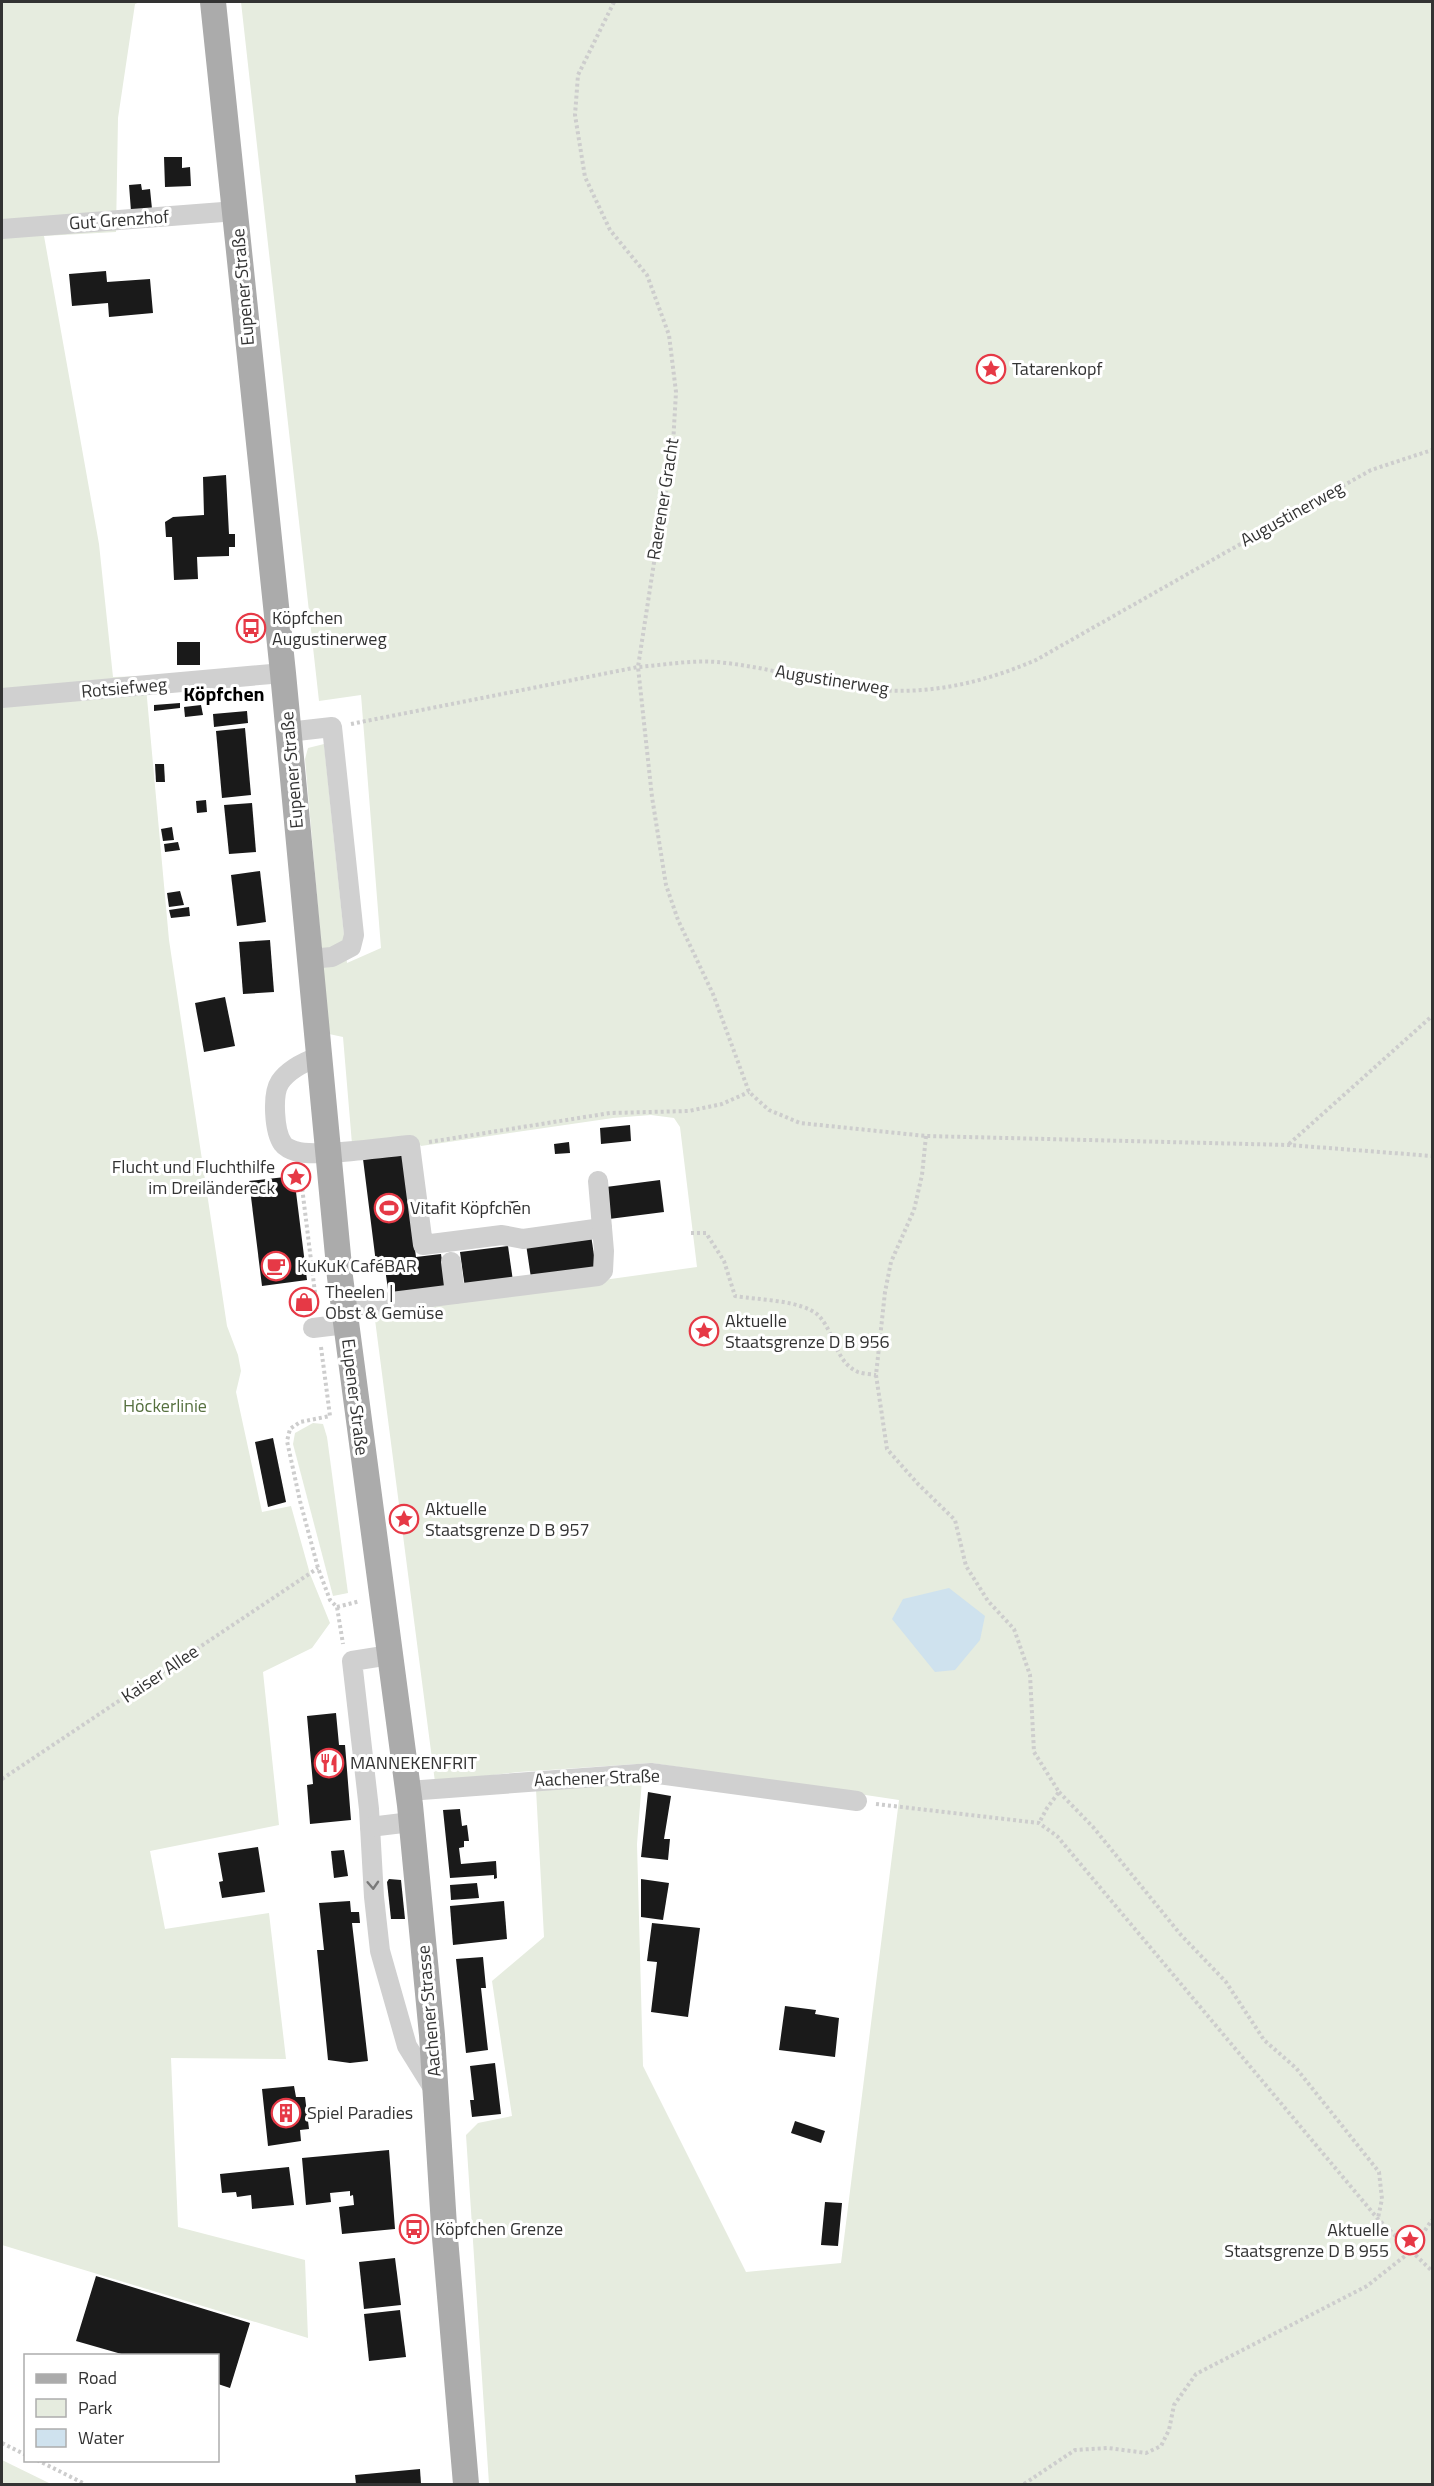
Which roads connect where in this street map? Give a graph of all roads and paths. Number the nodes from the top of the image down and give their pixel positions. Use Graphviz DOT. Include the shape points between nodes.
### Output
graph roads {
  1 [pos="213,2"];
  2 [pos="614,2"];
  3 [pos="236,211"];
  4 [pos="2,229"];
  5 [pos="1432,450"];
  6 [pos="638,667"];
  7 [pos="283,673"];
  8 [pos="2,698"];
  9 [pos="332,727"];
  10 [pos="288,732"];
  11 [pos="309,959"];
  12 [pos="1432,1016"];
  13 [pos="318,1057"];
  14 [pos="749,1092"];
  15 [pos="926,1136"];
  16 [pos="411,1145"];
  17 [pos="1289,1145"];
  18 [pos="297,1152"];
  19 [pos="327,1152"];
  20 [pos="1432,1156"];
  21 [pos="598,1181"];
  22 [pos="602,1228"];
  23 [pos="691,1233"];
  24 [pos="451,1262"];
  25 [pos="455,1294"];
  26 [pos="345,1316"];
  27 [pos="316,1328"];
  28 [pos="876,1375"];
  29 [pos="374,1539"];
  30 [pos="318,1568"];
  31 [pos="360,1601"];
  32 [pos="337,1607"];
  33 [pos="390,1655"];
  34 [pos="352,1661"];
  35 [pos="2,1779"];
  36 [pos="408,1791"];
  37 [pos="1059,1792"];
  38 [pos="857,1801"];
  39 [pos="411,1822"];
  40 [pos="1039,1823"];
  41 [pos="370,1827"];
  42 [pos="436,2093"];
  43 [pos="1378,2219"];
  44 [pos="1432,2220"];
  45 [pos="1410,2252"];
  46 [pos="1432,2265"];
  47 [pos="1427,2267"];
  48 [pos="1432,2271"];
  49 [pos="2,2443"];
  50 [pos="24,2454"];
  51 [pos="41,2462"];
  52 [pos="86,2484"];
  53 [pos="466,2484"];
  54 [pos="1024,2484"];
  1 -- 3 [label="main road, Eupener Straße"];
  2 -- 6 [label="path, Raerener Gracht" via="578,75 575,115 583,167 610,230 647,275 669,335 676,392 672,462"];
  3 -- 4 [label="lane, Gut Grenzhof"];
  3 -- 7 [label="main road, Eupener Straße"];
  5 -- 6 [label="path, Augustinerweg" via="1362,476 1036,660 1002,675 967,684 900,691 862,689 715,662"];
  6 -- 9 [label="path, Augustinerweg"];
  6 -- 14 [label="path, Raerener Gracht" via="666,885 713,994"];
  7 -- 8 [label="lane, Rotsiefweg"];
  7 -- 10 [label="main road, Eupener Straße"];
  9 -- 10 [label="lane"];
  9 -- 11 [label="lane" via="354,935 351,946 332,957"];
  10 -- 11 [label="main road, Eupener Straße"];
  11 -- 13 [label="main road, Eupener Straße"];
  12 -- 17 [label="path"];
  13 -- 18 [label="lane" via="299,1064 281,1080 275,1092 279,1135 284,1146"];
  13 -- 19 [label="main road, Eupener Straße"];
  14 -- 15 [label="path" via="769,1110 800,1123"];
  14 -- 16 [label="path" via="722,1104 689,1111 610,1113"];
  15 -- 17 [label="path"];
  15 -- 28 [label="path" via="915,1210 891,1262"];
  16 -- 19 [label="lane"];
  16 -- 22 [label="lane" via="423,1245 502,1235 523,1239"];
  17 -- 20 [label="path"];
  18 -- 19 [label="lane"];
  18 -- 27 [label="path"];
  19 -- 26 [label="main road, Eupener Straße"];
  21 -- 22 [label="lane"];
  22 -- 25 [label="lane" via="603,1271 598,1276"];
  23 -- 28 [label="path" via="706,1233 724,1261 735,1296 797,1303 818,1315 841,1358 858,1372"];
  24 -- 25 [label="lane"];
  25 -- 26 [label="lane"];
  26 -- 27 [label="lane"];
  26 -- 29 [label="main road, Eupener Straße"];
  27 -- 30 [label="path" via="330,1416 300,1422 290,1429 287,1441"];
  28 -- 37 [label="path" via="887,1449 955,1520 966,1566 988,1601 1014,1629 1030,1676 1034,1752"];
  29 -- 33 [label="main road, Aachener Strasse"];
  30 -- 32 [label="path" via="330,1600"];
  30 -- 35 [label="path, Kaiser Allee"];
  31 -- 32 [label="path"];
  32 -- 34 [label="path" via="344,1653"];
  33 -- 34 [label="lane"];
  33 -- 36 [label="main road, Aachener Strasse"];
  34 -- 41 [label="lane"];
  36 -- 38 [label="lane, Aachener Straße" via="651,1773"];
  36 -- 39 [label="main road, Aachener Strasse"];
  37 -- 40 [label="path"];
  37 -- 43 [label="path" via="1226,1982 1264,2040 1296,2068 1379,2172 1382,2199"];
  38 -- 40 [label="path"];
  39 -- 41 [label="lane"];
  39 -- 42 [label="main road, Aachener Strasse"];
  40 -- 43 [label="path" via="1057,1836"];
  41 -- 42 [label="lane, one-way" via="380,1951 407,2046"];
  42 -- 53 [label="main road, Aachener Strasse"];
  43 -- 45 [label="path"];
  44 -- 45 [label="path"];
  45 -- 47 [label="path"];
  45 -- 54 [label="path" via="1367,2286 1196,2374 1174,2405 1161,2446 1146,2453 1108,2448 1075,2450"];
  46 -- 47 [label="path"];
  47 -- 48 [label="path"];
  49 -- 50 [label="path"];
  51 -- 52 [label="path"];
}
